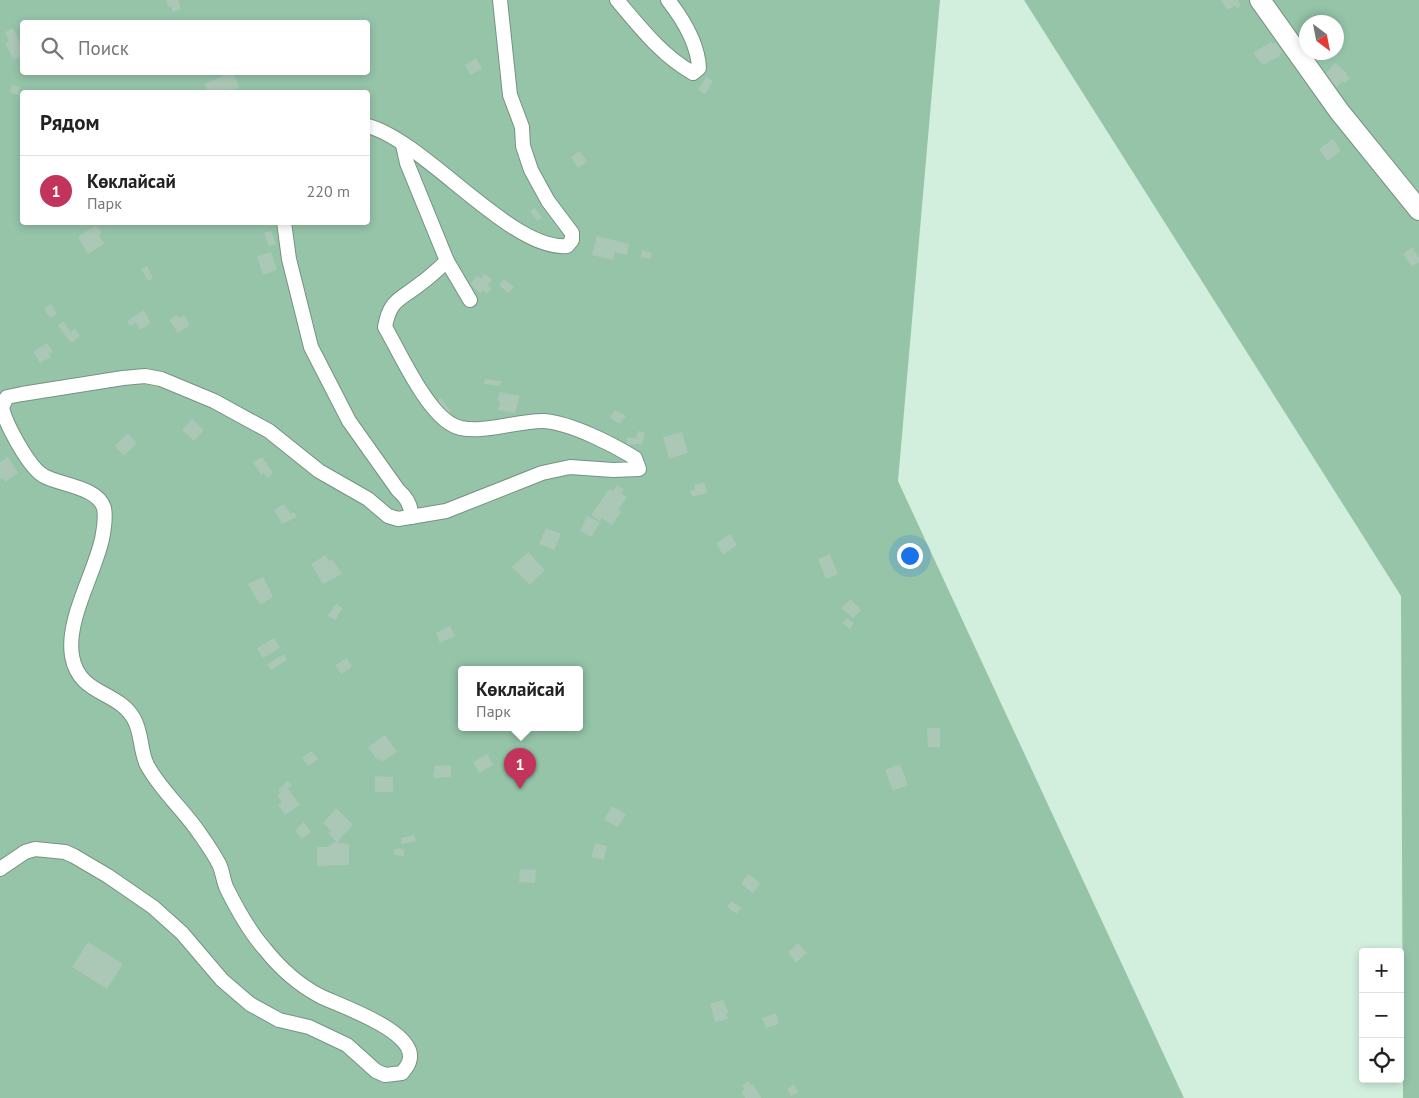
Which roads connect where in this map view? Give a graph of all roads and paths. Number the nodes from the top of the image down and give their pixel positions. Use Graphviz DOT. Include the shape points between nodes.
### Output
graph roads {
  1 [pos="500,0"];
  2 [pos="617,0"];
  3 [pos="668,0"];
  4 [pos="1260,0"];
  5 [pos="370,127"];
  6 [pos="403,145"];
  7 [pos="1419,210"];
  8 [pos="284,225"];
  9 [pos="447,261"];
  10 [pos="470,300"];
  11 [pos="412,517"];
  12 [pos="0,868"];
  1 -- 6 [label="street" via="510,94 522,127 523,146 531,170 548,201 572,233 572,240 566,246 557,247 520,232"];
  2 -- 3 [label="street" via="650,38 679,65 693,73 699,68 699,58 677,11"];
  4 -- 7 [label="street" via="1344,119"];
  5 -- 6 [label="street"];
  6 -- 9 [label="street" via="407,163"];
  8 -- 11 [label="street" via="289,259 311,347 349,420 406,498"];
  9 -- 10 [label="street"];
  9 -- 11 [label="street" via="395,300 385,327 436,412 451,424 466,430 537,422 554,424 592,435 615,446 636,458 639,469 570,467 542,473 446,511"];
  11 -- 12 [label="street" via="398,519 388,516 368,499 319,471 270,431 161,379 145,376 123,378 22,394 8,397 2,407 4,420 35,469 44,476 89,493 104,507 105,521 98,554 73,623 72,656 76,669 85,683 118,702 135,720 145,763 200,834 220,866 235,904 271,958 314,992 400,1036 410,1061 402,1073 384,1075 376,1072 347,1045 309,1027 279,1020 250,1004 222,980 182,933 153,907 74,856 35,849 24,852"];
}
